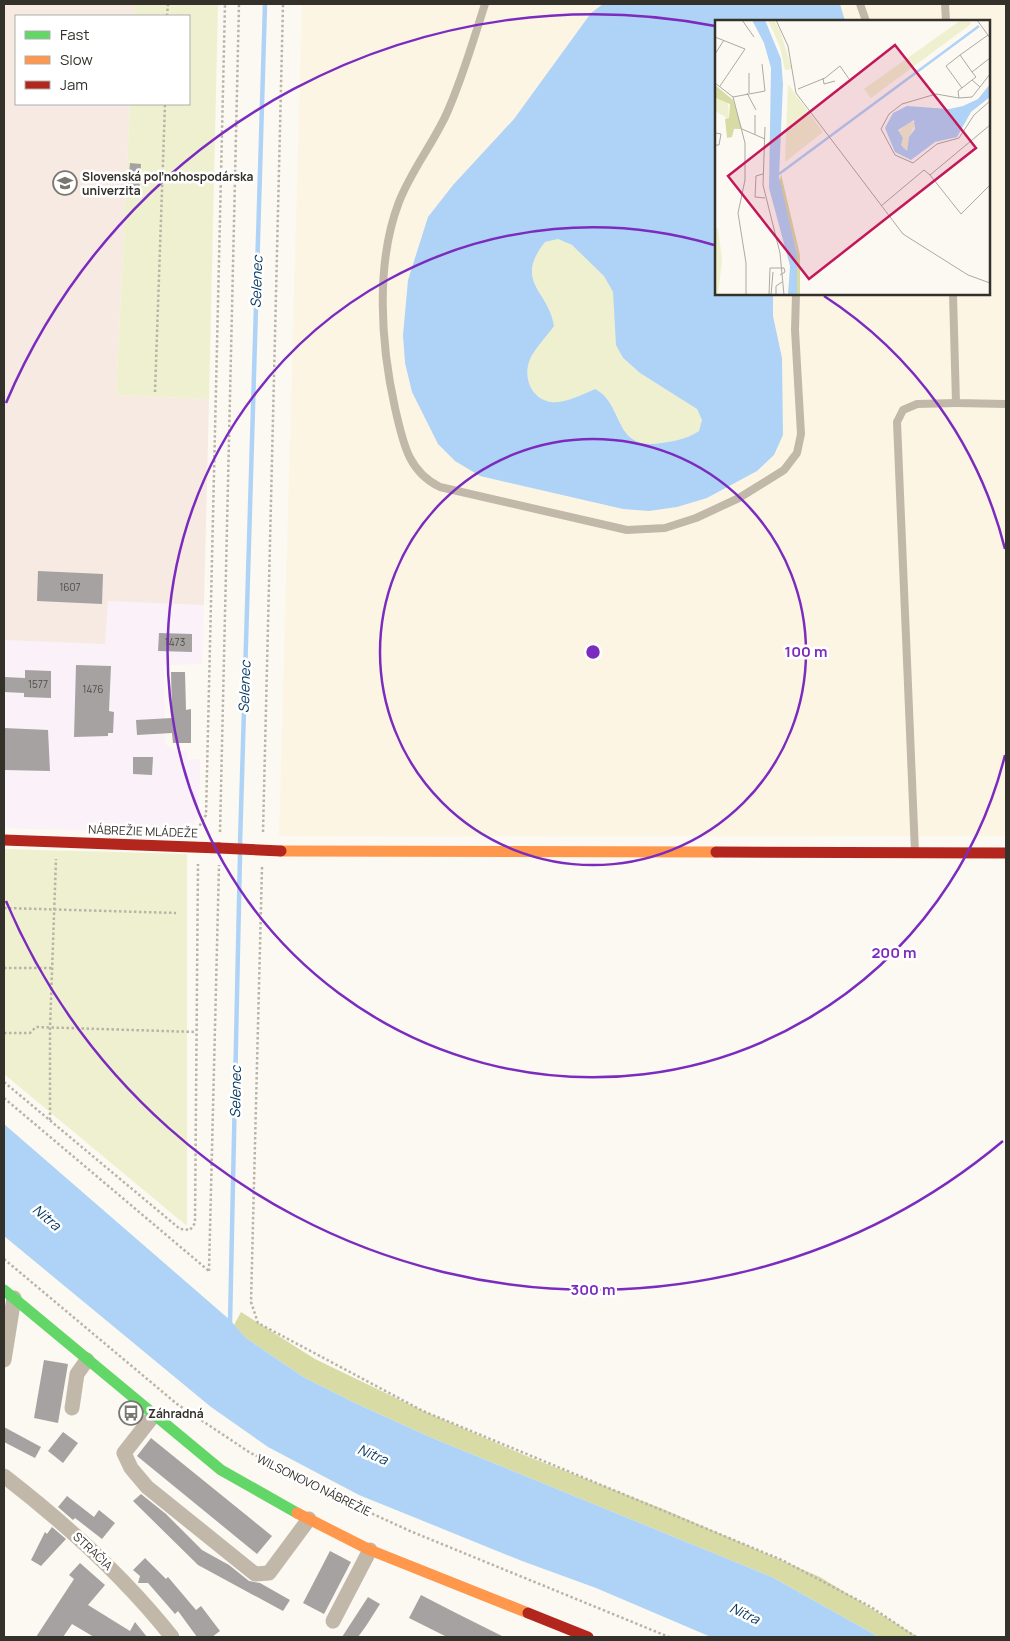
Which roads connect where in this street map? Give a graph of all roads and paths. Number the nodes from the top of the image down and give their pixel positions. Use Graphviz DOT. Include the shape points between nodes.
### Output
graph roads {
  1 [pos="225,4"];
  2 [pos="239,4"];
  3 [pos="283,4"];
  4 [pos="484,4"];
  5 [pos="860,4"];
  6 [pos="945,4"];
  7 [pos="866,20"];
  8 [pos="946,20"];
  9 [pos="165,105"];
  10 [pos="796,295"];
  11 [pos="953,295"];
  12 [pos="155,392"];
  13 [pos="956,403"];
  14 [pos="1006,404"];
  15 [pos="263,832"];
  16 [pos="4,840"];
  17 [pos="56,842"];
  18 [pos="186,846"];
  19 [pos="219,848"];
  20 [pos="915,852"];
  21 [pos="1006,853"];
  22 [pos="262,862"];
  23 [pos="4,908"];
  24 [pos="55,910"];
  25 [pos="176,913"];
  26 [pos="4,968"];
  27 [pos="52,968"];
  28 [pos="50,1028"];
  29 [pos="196,1032"];
  30 [pos="4,1033"];
  31 [pos="4,1082"];
  32 [pos="4,1098"];
  33 [pos="50,1120"];
  34 [pos="4,1259"];
  35 [pos="9,1294"];
  36 [pos="4,1360"];
  37 [pos="87,1360"];
  38 [pos="72,1408"];
  39 [pos="153,1416"];
  40 [pos="4,1476"];
  41 [pos="309,1519"];
  42 [pos="370,1550"];
  43 [pos="333,1621"];
  44 [pos="172,1637"];
  45 [pos="584,1637"];
  46 [pos="668,1637"];
  47 [pos="916,1637"];
  1 -- 18 [label="path" via="206,815"];
  2 -- 19 [label="path"];
  3 -- 15 [label="path"];
  4 -- 10 [label="lane" via="446,115 399,202 389,237 384,287 386,367 406,449 426,480 440,487 627,530 665,528 739,498 784,470 798,453 801,434"];
  5 -- 7 [label="lane"];
  6 -- 8 [label="lane"];
  9 -- 12 [label="path"];
  11 -- 13 [label="lane"];
  13 -- 14 [label="lane"];
  13 -- 20 [label="lane" via="917,404 903,410 897,422"];
  16 -- 17 [label="street, NÁBREŽIE MLÁDEŽE"];
  17 -- 18 [label="street, NÁBREŽIE MLÁDEŽE"];
  17 -- 24 [label="path"];
  18 -- 19 [label="street, NÁBREŽIE MLÁDEŽE"];
  18 -- 29 [label="path" via="198,857"];
  19 -- 20 [label="street, NÁBREŽIE MLÁDEŽE, bridge" via="280,851"];
  19 -- 32 [label="path" via="209,1271"];
  20 -- 21 [label="street, NÁBREŽIE MLÁDEŽE"];
  22 -- 47 [label="path" via="251,1302 258,1323 423,1412 782,1560 871,1607"];
  23 -- 24 [label="path"];
  24 -- 25 [label="path"];
  24 -- 27 [label="path"];
  26 -- 27 [label="path"];
  27 -- 28 [label="path"];
  28 -- 29 [label="path"];
  28 -- 30 [label="path" via="36,1027 30,1033"];
  28 -- 33 [label="path"];
  29 -- 33 [label="path" via="195,1223 190,1230 180,1229"];
  31 -- 33 [label="path"];
  34 -- 46 [label="path, WILSONOVO NÁBREŽIE" via="177,1404 249,1452 314,1487 410,1531"];
  35 -- 36 [label="street"];
  35 -- 37 [label="street"];
  37 -- 38 [label="street" via="77,1374"];
  37 -- 39 [label="street"];
  39 -- 41 [label="street" via="221,1470"];
  39 -- 41 [label="street" via="124,1453 131,1468 147,1487 255,1574 269,1573"];
  40 -- 44 [label="street, STRAČIA" via="101,1556"];
  41 -- 42 [label="street"];
  42 -- 43 [label="street"];
  42 -- 45 [label="street"];
}
